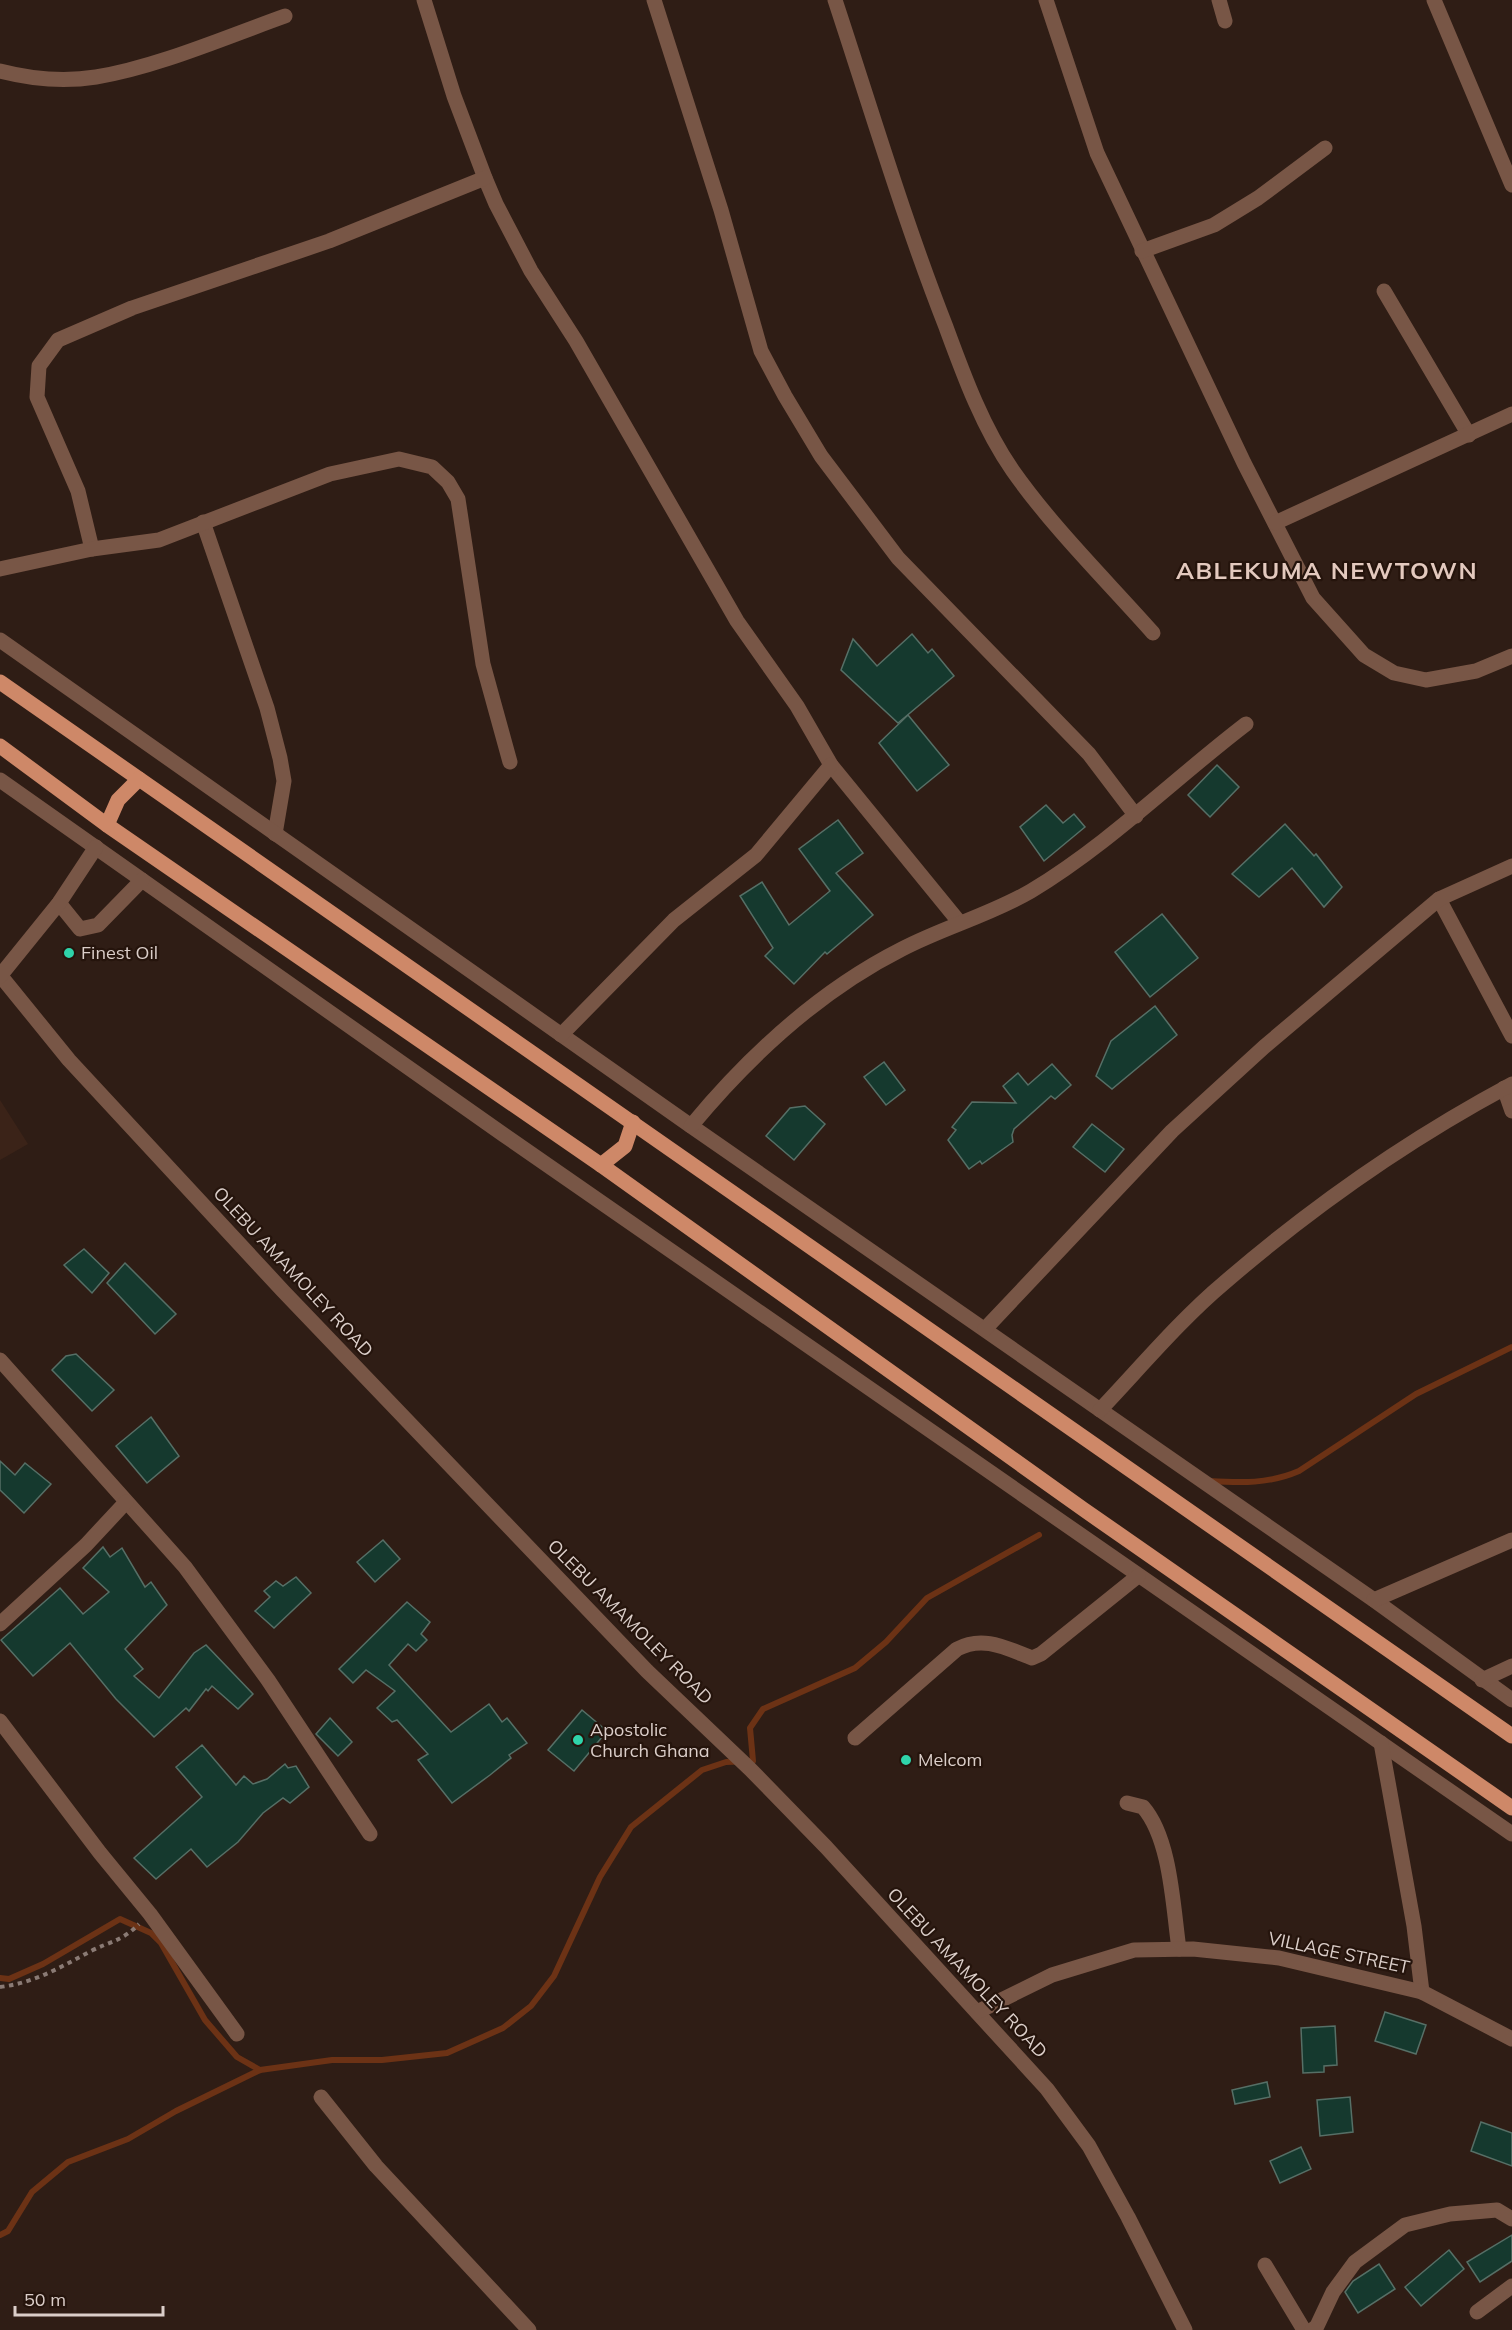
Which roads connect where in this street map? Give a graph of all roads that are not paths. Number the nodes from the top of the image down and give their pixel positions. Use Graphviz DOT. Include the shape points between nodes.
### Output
graph roads {
  1 [pos="424,0"];
  2 [pos="654,0"];
  3 [pos="835,0"];
  4 [pos="1046,0"];
  5 [pos="1219,0"];
  6 [pos="1434,0"];
  7 [pos="285,16"];
  8 [pos="1225,21"];
  9 [pos="0,71"];
  10 [pos="1325,148"];
  11 [pos="486,178"];
  12 [pos="1512,185"];
  13 [pos="1142,251"];
  14 [pos="1384,291"];
  15 [pos="1512,414"];
  16 [pos="1469,435"];
  17 [pos="203,522"];
  18 [pos="1275,523"];
  19 [pos="92,549"];
  20 [pos="0,569"];
  21 [pos="1154,633"];
  22 [pos="0,640"];
  23 [pos="1512,656"];
  24 [pos="0,682"];
  25 [pos="1246,723"];
  26 [pos="0,746"];
  27 [pos="510,762"];
  28 [pos="831,765"];
  29 [pos="139,779"];
  30 [pos="0,780"];
  31 [pos="1136,816"];
  32 [pos="107,825"];
  33 [pos="276,834"];
  34 [pos="96,847"];
  35 [pos="1512,866"];
  36 [pos="142,880"];
  37 [pos="1439,899"];
  38 [pos="59,903"];
  39 [pos="960,923"];
  40 [pos="0,975"];
  41 [pos="561,1035"];
  42 [pos="1512,1036"];
  43 [pos="1508,1086"];
  44 [pos="1512,1111"];
  45 [pos="633,1122"];
  46 [pos="691,1126"];
  47 [pos="601,1165"];
  48 [pos="985,1329"];
  49 [pos="0,1360"];
  50 [pos="1100,1410"];
  51 [pos="126,1503"];
  52 [pos="1512,1540"];
  53 [pos="1138,1576"];
  54 [pos="1374,1600"];
  55 [pos="0,1624"];
  56 [pos="1512,1666"];
  57 [pos="1482,1680"];
  58 [pos="1512,1700"];
  59 [pos="0,1721"];
  60 [pos="1512,1736"];
  61 [pos="855,1738"];
  62 [pos="1381,1743"];
  63 [pos="1127,1803"];
  64 [pos="1512,1808"];
  65 [pos="370,1834"];
  66 [pos="1512,1834"];
  67 [pos="1179,1949"];
  68 [pos="1422,1992"];
  69 [pos="977,2012"];
  70 [pos="237,2034"];
  71 [pos="1512,2039"];
  72 [pos="321,2097"];
  73 [pos="1512,2219"];
  74 [pos="1265,2265"];
  75 [pos="1512,2286"];
  76 [pos="1477,2312"];
  77 [pos="529,2330"];
  78 [pos="1185,2330"];
  79 [pos="1304,2330"];
  80 [pos="1312,2330"];
  1 -- 11 [label="street" via="454,96"];
  2 -- 31 [label="street" via="761,351 820,456 898,558 1074,737"];
  3 -- 21 [label="street" via="930,286 968,385 993,435 1012,470 1044,511"];
  4 -- 13 [label="street" via="1096,153"];
  5 -- 8 [label="street"];
  6 -- 12 [label="street"];
  7 -- 9 [label="street" via="137,67 96,77 53,80"];
  10 -- 13 [label="street" via="1214,225"];
  11 -- 19 [label="street" via="329,241 132,308 58,340 39,366 37,397 78,491"];
  11 -- 28 [label="street" via="531,271 576,341 737,621 797,706"];
  13 -- 18 [label="street"];
  14 -- 16 [label="street"];
  15 -- 16 [label="street"];
  16 -- 18 [label="street"];
  17 -- 19 [label="street" via="159,540"];
  17 -- 27 [label="street" via="330,474 399,459 432,466 458,499 481,655"];
  17 -- 33 [label="street" via="267,708 280,758 284,781"];
  18 -- 23 [label="street" via="1313,598 1364,655 1394,673 1426,680 1476,671"];
  19 -- 20 [label="street"];
  22 -- 33 [label="street"];
  24 -- 29 [label="main road"];
  25 -- 31 [label="street"];
  26 -- 32 [label="main road"];
  28 -- 39 [label="street"];
  28 -- 41 [label="street" via="756,855 674,920"];
  29 -- 32 [label="main road" via="118,800"];
  29 -- 45 [label="main road"];
  30 -- 34 [label="street"];
  31 -- 39 [label="street" via="1032,890 998,909"];
  32 -- 47 [label="main road"];
  33 -- 41 [label="street"];
  34 -- 36 [label="street"];
  34 -- 38 [label="street"];
  35 -- 37 [label="street"];
  36 -- 38 [label="street" via="98,925 80,929"];
  36 -- 53 [label="street"];
  37 -- 42 [label="street"];
  37 -- 48 [label="street" via="1264,1047 1172,1131"];
  38 -- 40 [label="street"];
  39 -- 46 [label="street" via="902,949 846,983 793,1023 722,1089"];
  40 -- 69 [label="street, OLEBU AMAMOLEY ROAD" via="69,1060 283,1291 647,1671 750,1768"];
  41 -- 46 [label="street"];
  43 -- 44 [label="street"];
  43 -- 50 [label="street" via="1346,1187 1222,1284"];
  45 -- 47 [label="main road" via="625,1146"];
  45 -- 60 [label="main road"];
  46 -- 48 [label="street"];
  47 -- 64 [label="main road"];
  48 -- 50 [label="street"];
  49 -- 51 [label="street"];
  50 -- 54 [label="street"];
  51 -- 55 [label="street"];
  51 -- 65 [label="street" via="192,1577 268,1680"];
  52 -- 54 [label="street"];
  53 -- 61 [label="street" via="1032,1658 982,1641 957,1649"];
  53 -- 62 [label="street"];
  54 -- 57 [label="street"];
  56 -- 57 [label="street"];
  57 -- 58 [label="street"];
  59 -- 70 [label="street" via="150,1914"];
  62 -- 66 [label="street"];
  62 -- 68 [label="street"];
  63 -- 67 [label="street" via="1143,1807 1157,1832 1167,1865"];
  67 -- 68 [label="street, VILLAGE STREET" via="1279,1958"];
  67 -- 69 [label="street, VILLAGE STREET" via="1134,1950 1063,1972"];
  68 -- 71 [label="street, VILLAGE STREET"];
  69 -- 78 [label="street, OLEBU AMAMOLEY ROAD" via="1047,2089 1089,2146"];
  72 -- 77 [label="street" via="376,2166"];
  73 -- 80 [label="street" via="1497,2210 1450,2214 1405,2226 1355,2262"];
  74 -- 79 [label="street"];
  75 -- 76 [label="street"];
}
